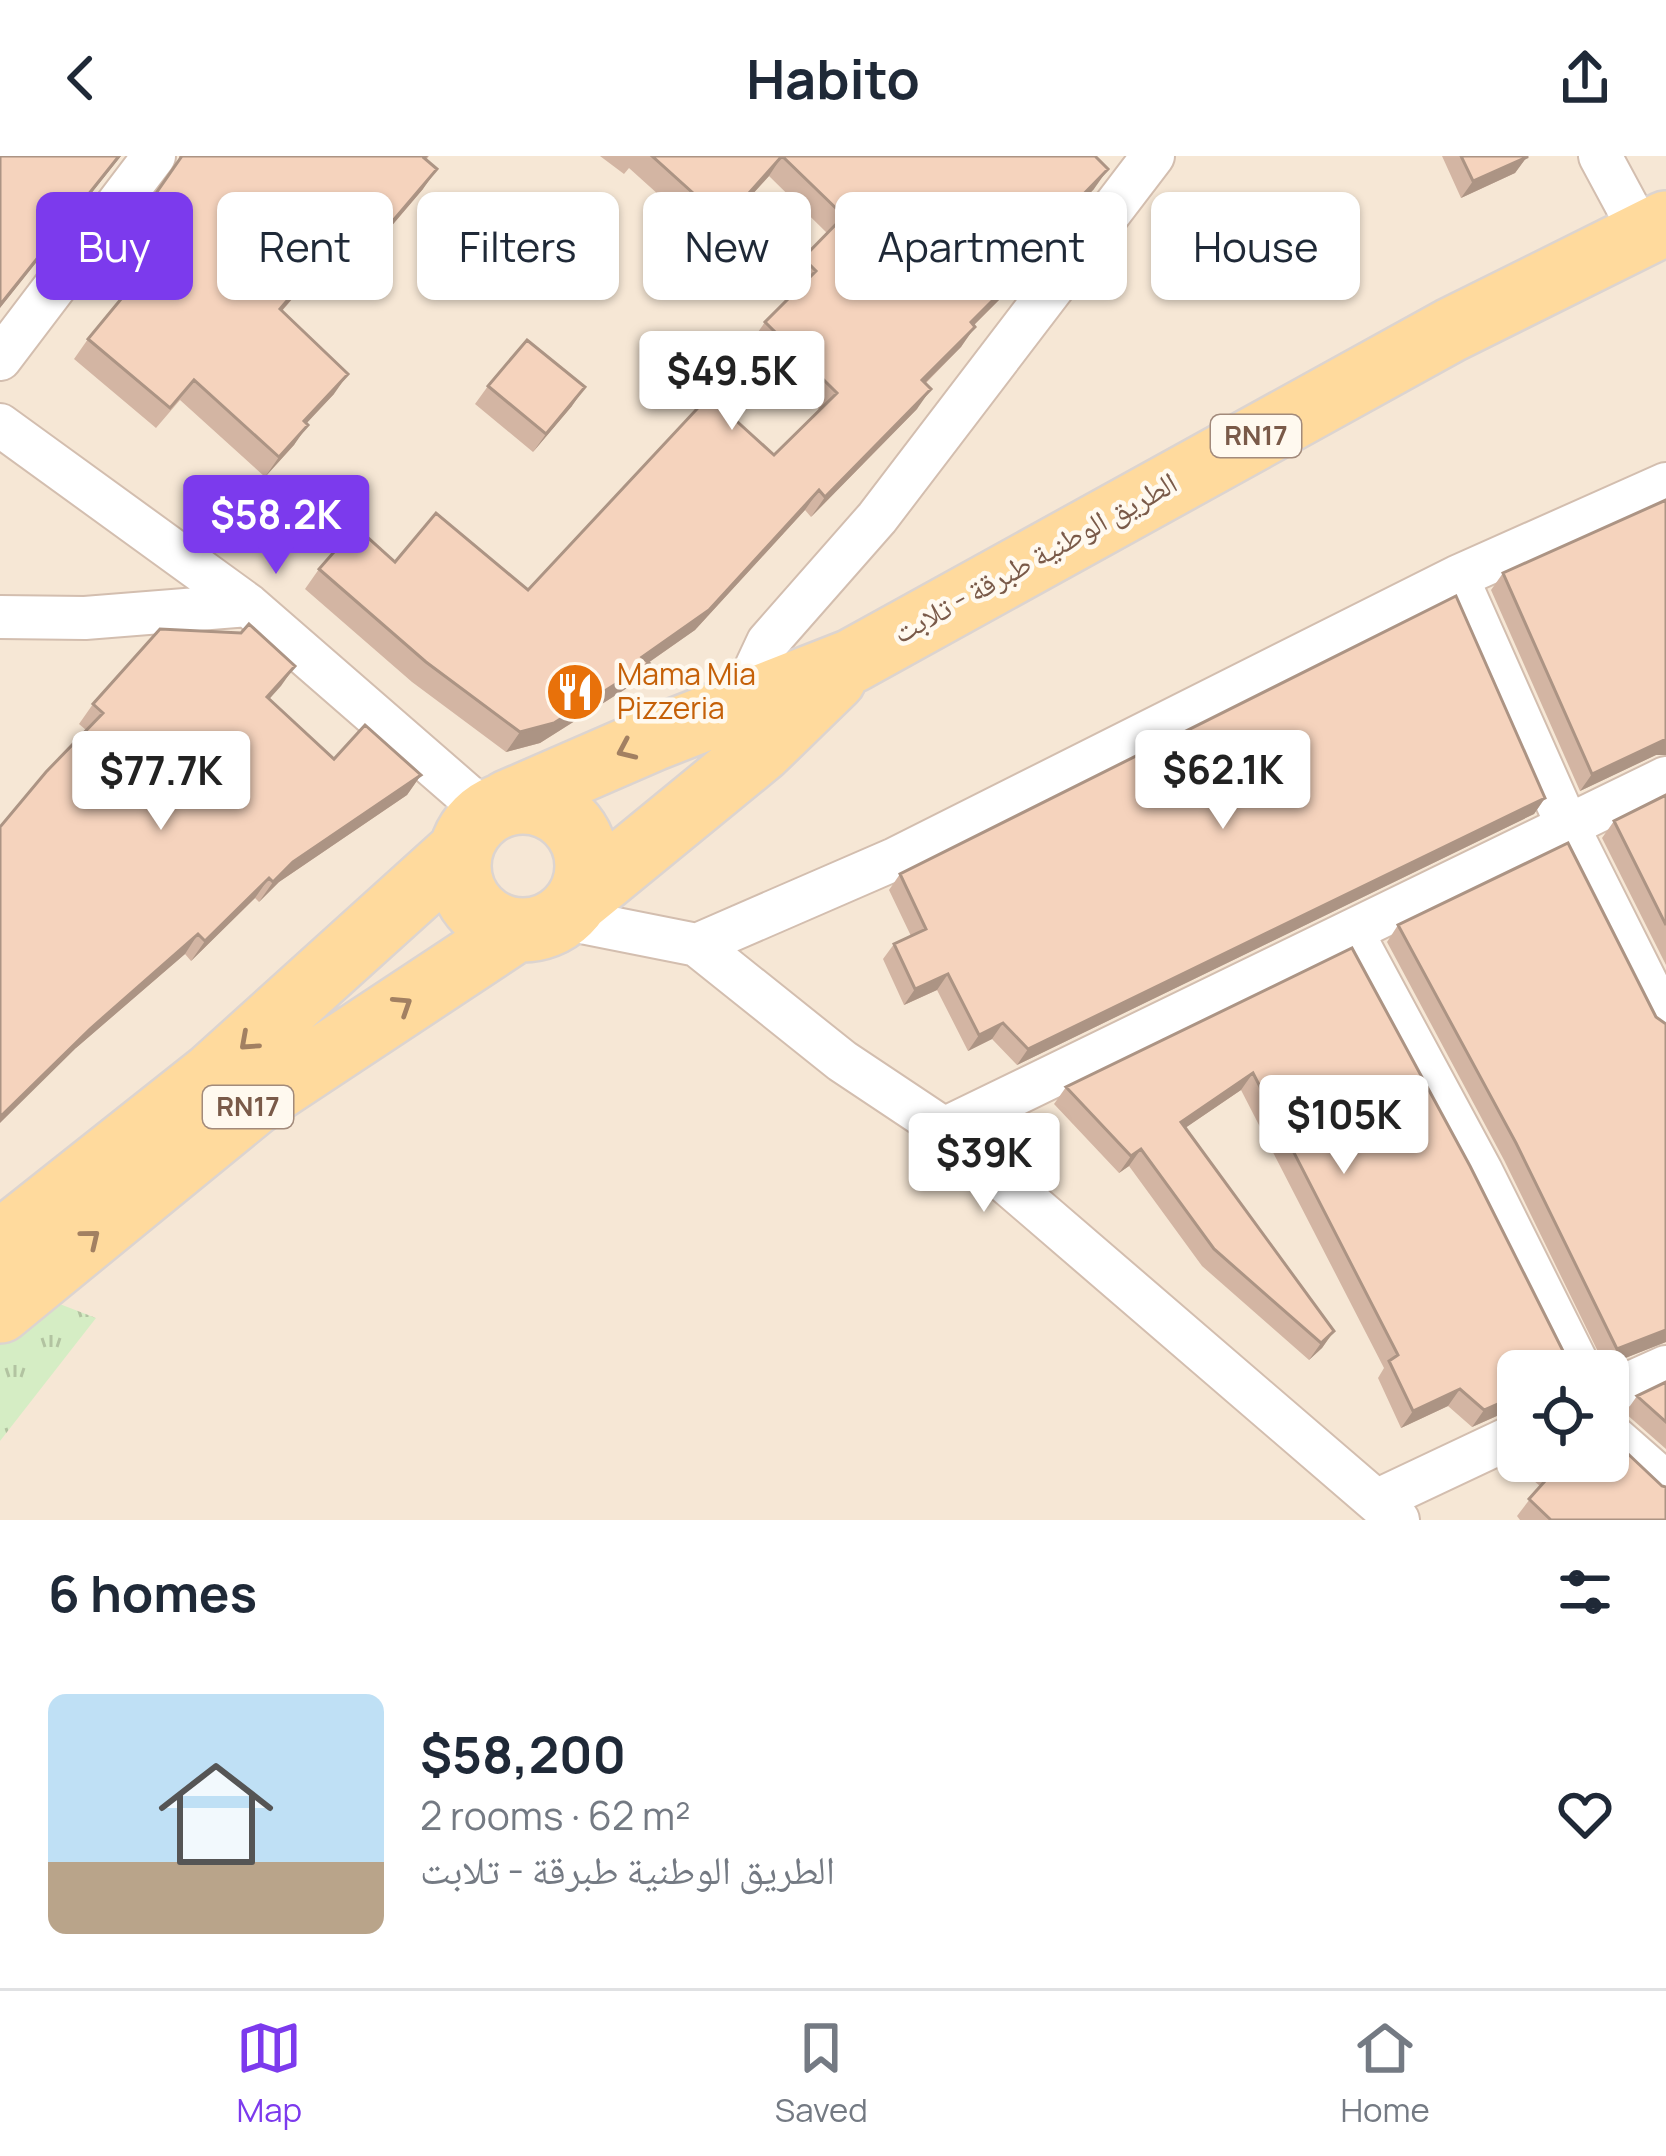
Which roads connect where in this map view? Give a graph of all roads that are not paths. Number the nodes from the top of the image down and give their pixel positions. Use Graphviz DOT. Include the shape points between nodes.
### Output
graph roads {
  1 [pos="154,156"];
  2 [pos="1600,156"];
  3 [pos="1135,163"];
  4 [pos="1654,228"];
  5 [pos="0,359"];
  6 [pos="0,425"];
  7 [pos="1666,484"];
  8 [pos="1457,578"];
  9 [pos="248,605"];
  10 [pos="6,628"];
  11 [pos="750,727"];
  12 [pos="1666,778"];
  13 [pos="485,822"];
  14 [pos="1568,826"];
  15 [pos="552,916"];
  16 [pos="1352,932"];
  17 [pos="697,945"];
  18 [pos="1666,1022"];
  19 [pos="944,1129"];
  20 [pos="0,1243"];
  21 [pos="0,1311"];
  22 [pos="1571,1350"];
  23 [pos="1666,1367"];
  24 [pos="1629,1384"];
  25 [pos="1497,1446"];
  26 [pos="1629,1450"];
  27 [pos="1666,1483"];
  28 [pos="1387,1511"];
  1 -- 5 [label="street"];
  2 -- 4 [label="street"];
  3 -- 11 [label="street" via="878,518 768,642"];
  4 -- 11 [label="main road, الطريق الوطنية طبرقة - تلابت / RN17" via="1191,471"];
  6 -- 9 [label="street"];
  7 -- 8 [label="street"];
  8 -- 14 [label="street"];
  8 -- 17 [label="street" via="895,859"];
  9 -- 10 [label="street"];
  9 -- 13 [label="street"];
  11 -- 13 [label="main road, الطريق الوطنية طبرقة - تلابت / RN17, one-way"];
  11 -- 15 [label="main road, الطريق الوطنية طبرقة - تلابت / RN17"];
  12 -- 14 [label="street"];
  13 -- 15 [label="main road" via="458,873 477,912 495,924"];
  13 -- 15 [label="main road" via="530,801 551,807 581,837 585,880"];
  13 -- 20 [label="main road, الطريق الوطنية طبرقة - تلابت / RN17, one-way" via="212,1075"];
  14 -- 16 [label="street"];
  14 -- 18 [label="street"];
  15 -- 17 [label="street"];
  21 -- 15 [label="main road, الطريق الوطنية طبرقة - تلابت / RN17, one-way" via="253,1104"];
  16 -- 19 [label="street"];
  16 -- 22 [label="street"];
  17 -- 19 [label="street"];
  19 -- 28 [label="street"];
  23 -- 24 [label="street"];
  25 -- 28 [label="street"];
  26 -- 27 [label="street"];
}
